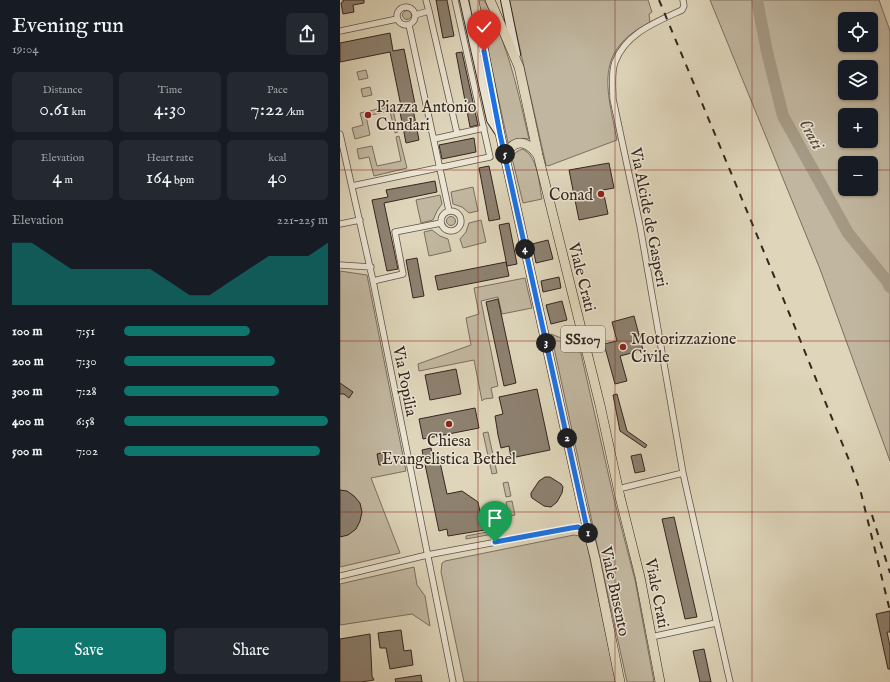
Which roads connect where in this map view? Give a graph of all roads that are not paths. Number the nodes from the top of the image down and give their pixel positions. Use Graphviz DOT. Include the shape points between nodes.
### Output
graph roads {
  1 [pos="426,0"];
  2 [pos="455,0"];
  3 [pos="464,0"];
  4 [pos="474,0"];
  5 [pos="490,0"];
  6 [pos="505,0"];
  7 [pos="683,0"];
  8 [pos="429,11"];
  9 [pos="415,15"];
  10 [pos="397,19"];
  11 [pos="408,25"];
  12 [pos="340,31"];
  13 [pos="519,67"];
  14 [pos="484,128"];
  15 [pos="340,134"];
  16 [pos="457,134"];
  17 [pos="500,134"];
  18 [pos="434,139"];
  19 [pos="538,155"];
  20 [pos="505,156"];
  21 [pos="440,166"];
  22 [pos="352,186"];
  23 [pos="449,211"];
  24 [pos="360,220"];
  25 [pos="441,223"];
  26 [pos="340,224"];
  27 [pos="340,265"];
  28 [pos="371,267"];
  29 [pos="374,280"];
  30 [pos="683,473"];
  31 [pos="618,489"];
  32 [pos="588,533"];
  33 [pos="427,555"];
  34 [pos="340,576"];
  35 [pos="716,623"];
  36 [pos="651,637"];
  37 [pos="453,682"];
  38 [pos="620,682"];
  39 [pos="660,682"];
  40 [pos="730,682"];
  1 -- 8 [label="street"];
  2 -- 14 [label="street"];
  3 -- 17 [label="street" via="491,120"];
  4 -- 17 [label="main road, SS107"];
  5 -- 13 [label="main road, Viale Crati / SS107"];
  6 -- 13 [label="street"];
  7 -- 30 [label="street, Via Alcide de Gasperi" via="682,10 642,29 631,38 614,62 612,77 613,99 640,226"];
  8 -- 9 [label="street"];
  8 -- 16 [label="street"];
  9 -- 10 [label="street" via="413,9 404,7 398,12"];
  9 -- 11 [label="street" via="414,21"];
  10 -- 11 [label="street" via="403,25"];
  10 -- 12 [label="street"];
  11 -- 18 [label="street"];
  13 -- 19 [label="main road, Viale Crati / SS107"];
  14 -- 16 [label="street"];
  14 -- 21 [label="street" via="490,157"];
  15 -- 22 [label="street, Via Popilia"];
  16 -- 18 [label="street"];
  17 -- 20 [label="main road, SS107"];
  18 -- 21 [label="street"];
  19 -- 20 [label="main road" via="528,144 521,143 511,147"];
  19 -- 31 [label="main road, Viale Crati / SS107"];
  20 -- 32 [label="main road, Viale Busento / SS107"];
  21 -- 22 [label="street"];
  21 -- 23 [label="street"];
  22 -- 24 [label="street, Via Popilia"];
  23 -- 25 [label="street" via="443,214"];
  23 -- 25 [label="street" via="456,212 460,217 457,230 450,232 444,229"];
  24 -- 26 [label="street"];
  24 -- 28 [label="street, Via Popilia"];
  25 -- 29 [label="street" via="395,232 403,274"];
  27 -- 28 [label="street"];
  28 -- 29 [label="street, Via Popilia"];
  29 -- 33 [label="street, Via Popilia"];
  30 -- 31 [label="street" via="663,475"];
  30 -- 35 [label="street"];
  31 -- 36 [label="main road, Viale Crati / SS107" via="640,577"];
  32 -- 33 [label="street" via="578,527"];
  32 -- 38 [label="main road, Viale Busento / SS107"];
  33 -- 34 [label="street"];
  33 -- 37 [label="street, Via Popilia"];
  35 -- 36 [label="street"];
  35 -- 40 [label="street"];
  36 -- 39 [label="main road, Viale Crati / SS107"];
}
